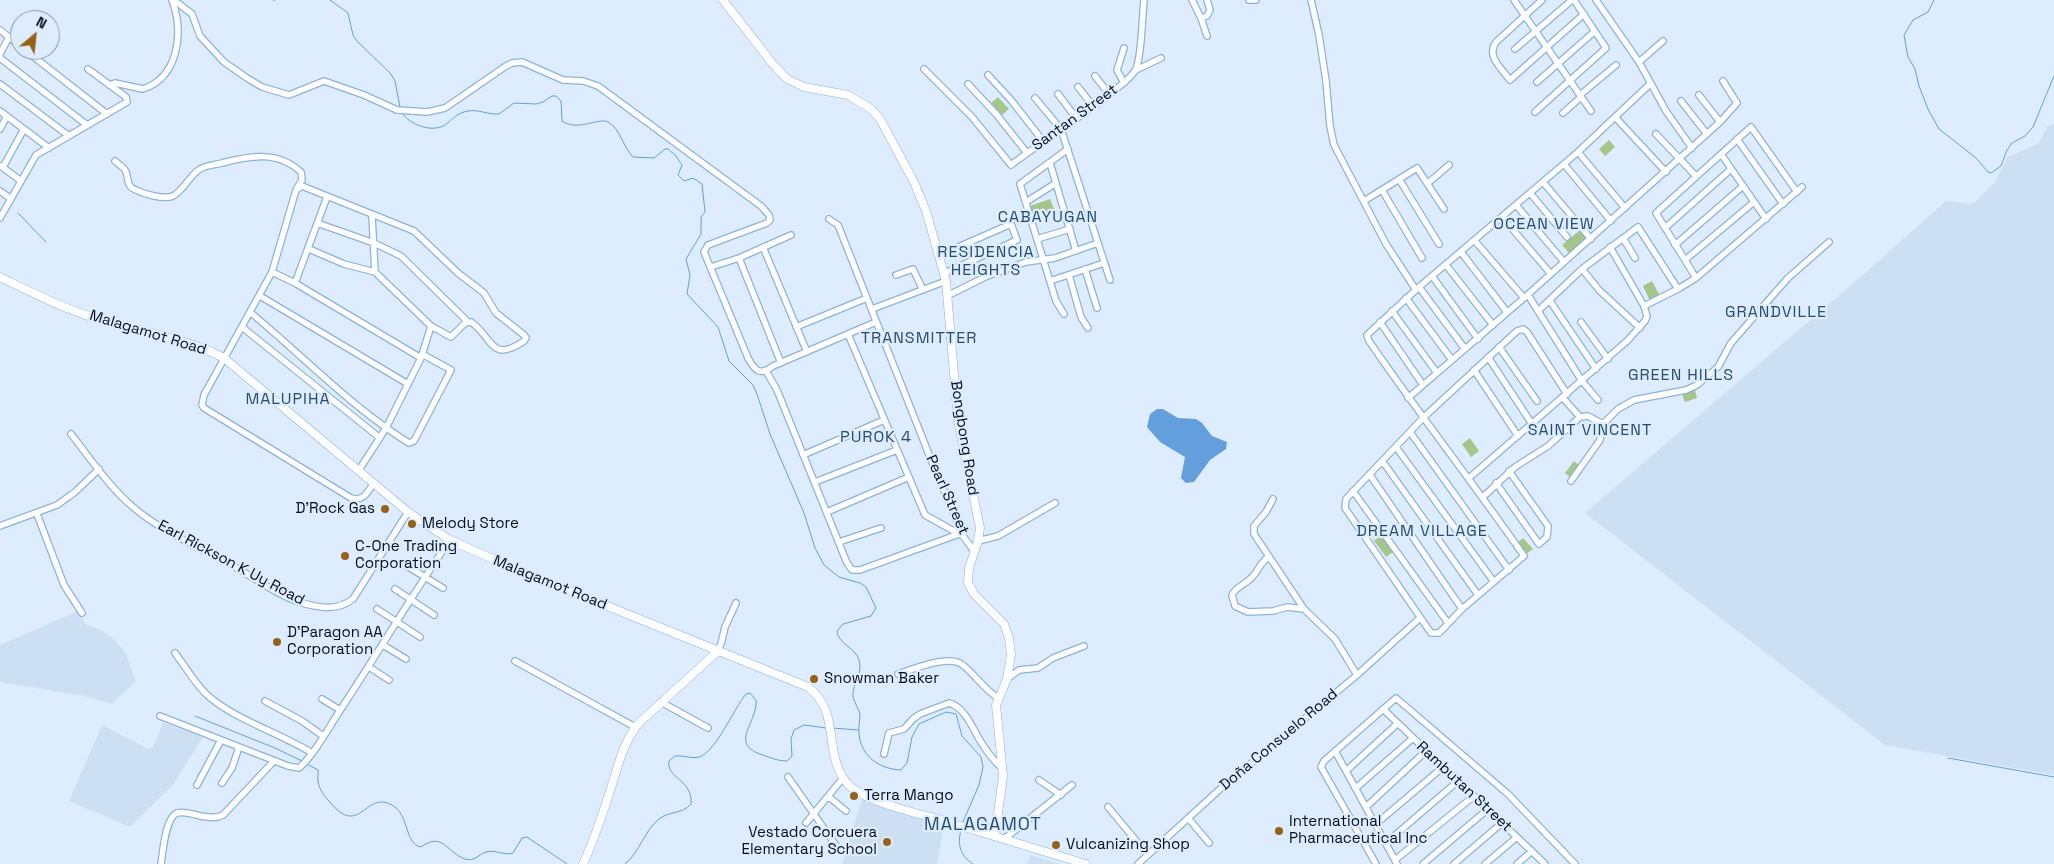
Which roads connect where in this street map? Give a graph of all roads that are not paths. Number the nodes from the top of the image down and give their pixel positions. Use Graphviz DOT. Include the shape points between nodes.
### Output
graph roads {
  1 [pos="173,0"];
  2 [pos="723,0"];
  3 [pos="1144,0"];
  4 [pos="1192,0"];
  5 [pos="1207,0"];
  6 [pos="1249,0"];
  7 [pos="1256,0"];
  8 [pos="1311,0"];
  9 [pos="1514,0"];
  10 [pos="1542,0"];
  11 [pos="1573,0"];
  12 [pos="1596,0"];
  13 [pos="1584,14"];
  14 [pos="1524,15"];
  15 [pos="1201,18"];
  16 [pos="0,30"];
  17 [pos="1596,31"];
  18 [pos="1536,32"];
  19 [pos="1207,36"];
  20 [pos="9,37"];
  21 [pos="1663,41"];
  22 [pos="1124,48"];
  23 [pos="1547,48"];
  24 [pos="1515,50"];
  25 [pos="0,56"];
  26 [pos="1161,58"];
  27 [pos="38,60"];
  28 [pos="1639,62"];
  29 [pos="1558,64"];
  30 [pos="1616,65"];
  31 [pos="88,69"];
  32 [pos="924,69"];
  33 [pos="1136,70"];
  34 [pos="988,75"];
  35 [pos="1095,76"];
  36 [pos="1570,81"];
  37 [pos="1723,81"];
  38 [pos="1537,82"];
  39 [pos="1124,83"];
  40 [pos="0,84"];
  41 [pos="968,84"];
  42 [pos="1650,84"];
  43 [pos="109,85"];
  44 [pos="1078,87"];
  45 [pos="1058,94"];
  46 [pos="1109,94"];
  47 [pos="1581,96"];
  48 [pos="1699,96"];
  49 [pos="1035,98"];
  50 [pos="1681,101"];
  51 [pos="1093,106"];
  52 [pos="0,111"];
  53 [pos="1535,112"];
  54 [pos="1591,112"];
  55 [pos="1563,113"];
  56 [pos="107,114"];
  57 [pos="8,116"];
  58 [pos="1615,117"];
  59 [pos="1076,118"];
  60 [pos="1720,122"];
  61 [pos="87,125"];
  62 [pos="24,129"];
  63 [pos="1061,129"];
  64 [pos="0,130"];
  65 [pos="1656,134"];
  66 [pos="1707,134"];
  67 [pos="69,136"];
  68 [pos="1737,139"];
  69 [pos="1043,141"];
  70 [pos="49,148"];
  71 [pos="1692,148"];
  72 [pos="1068,149"];
  73 [pos="1578,152"];
  74 [pos="1027,153"];
  75 [pos="1721,154"];
  76 [pos="1680,159"];
  77 [pos="115,161"];
  78 [pos="1050,163"];
  79 [pos="1564,164"];
  80 [pos="1449,165"];
  81 [pos="1,166"];
  82 [pos="1731,169"];
  83 [pos="1666,172"];
  84 [pos="1696,176"];
  85 [pos="1399,179"];
  86 [pos="21,181"];
  87 [pos="1543,182"];
  88 [pos="1056,183"];
  89 [pos="1428,183"];
  90 [pos="1743,186"];
  91 [pos="1802,187"];
  92 [pos="297,188"];
  93 [pos="0,190"];
  94 [pos="1382,190"];
  95 [pos="1797,192"];
  96 [pos="1530,194"];
  97 [pos="327,197"];
  98 [pos="11,199"];
  99 [pos="1364,201"];
  100 [pos="1026,202"];
  101 [pos="1754,202"];
  102 [pos="1783,204"];
  103 [pos="1516,205"];
  104 [pos="1444,208"];
  105 [pos="1626,208"];
  106 [pos="372,216"];
  107 [pos="0,217"];
  108 [pos="1502,217"];
  109 [pos="1766,218"];
  110 [pos="829,219"];
  111 [pos="1611,220"];
  112 [pos="317,223"];
  113 [pos="1665,228"];
  114 [pos="1070,229"];
  115 [pos="791,235"];
  116 [pos="1567,237"];
  117 [pos="1623,238"];
  118 [pos="1037,239"];
  119 [pos="1590,239"];
  120 [pos="1474,241"];
  121 [pos="1828,242"];
  122 [pos="374,243"];
  123 [pos="1098,243"];
  124 [pos="1439,244"];
  125 [pos="1675,245"];
  126 [pos="763,247"];
  127 [pos="1610,247"];
  128 [pos="309,250"];
  129 [pos="1076,251"];
  130 [pos="1461,252"];
  131 [pos="940,255"];
  132 [pos="739,258"];
  133 [pos="1422,258"];
  134 [pos="1635,258"];
  135 [pos="1043,260"];
  136 [pos="1685,260"];
  137 [pos="1564,262"];
  138 [pos="1104,263"];
  139 [pos="1446,265"];
  140 [pos="711,267"];
  141 [pos="1085,269"];
  142 [pos="1582,269"];
  143 [pos="272,272"];
  144 [pos="375,272"];
  145 [pos="1551,274"];
  146 [pos="896,275"];
  147 [pos="1069,275"];
  148 [pos="1432,276"];
  149 [pos="0,277"];
  150 [pos="945,277"];
  151 [pos="1696,278"];
  152 [pos="1110,280"];
  153 [pos="1050,281"];
  154 [pos="296,283"];
  155 [pos="1417,289"];
  156 [pos="923,290"];
  157 [pos="1678,290"];
  158 [pos="948,295"];
  159 [pos="260,296"];
  160 [pos="1526,296"];
  161 [pos="867,298"];
  162 [pos="1406,298"];
  163 [pos="1550,301"];
  164 [pos="1644,306"];
  165 [pos="1097,308"];
  166 [pos="872,309"];
  167 [pos="1392,311"];
  168 [pos="1507,312"];
  169 [pos="1538,312"];
  170 [pos="251,313"];
  171 [pos="1064,314"];
  172 [pos="468,322"];
  173 [pos="876,322"];
  174 [pos="1380,322"];
  175 [pos="1581,322"];
  176 [pos="1493,325"];
  177 [pos="431,326"];
  178 [pos="242,327"];
  179 [pos="796,327"];
  180 [pos="1088,328"];
  181 [pos="1640,328"];
  182 [pos="848,334"];
  183 [pos="1478,338"];
  184 [pos="1500,347"];
  185 [pos="1466,349"];
  186 [pos="807,352"];
  187 [pos="422,356"];
  188 [pos="1488,357"];
  189 [pos="224,358"];
  190 [pos="1608,359"];
  191 [pos="1452,360"];
  192 [pos="781,363"];
  193 [pos="1596,369"];
  194 [pos="1474,370"];
  195 [pos="766,371"];
  196 [pos="1437,373"];
  197 [pos="1582,381"];
  198 [pos="408,384"];
  199 [pos="1423,385"];
  200 [pos="1565,396"];
  201 [pos="1408,398"];
  202 [pos="1537,400"];
  203 [pos="1598,400"];
  204 [pos="1424,417"];
  205 [pos="1580,417"];
  206 [pos="884,420"];
  207 [pos="1532,424"];
  208 [pos="1603,424"];
  209 [pos="386,428"];
  210 [pos="1410,432"];
  211 [pos="71,434"];
  212 [pos="1518,436"];
  213 [pos="380,438"];
  214 [pos="1396,448"];
  215 [pos="897,450"];
  216 [pos="803,454"];
  217 [pos="1383,462"];
  218 [pos="99,470"];
  219 [pos="359,470"];
  220 [pos="1509,471"];
  221 [pos="1370,474"];
  222 [pos="908,477"];
  223 [pos="1469,478"];
  224 [pos="1571,481"];
  225 [pos="815,482"];
  226 [pos="374,483"];
  227 [pos="1496,483"];
  228 [pos="1353,492"];
  229 [pos="1483,497"];
  230 [pos="1273,499"];
  231 [pos="1055,504"];
  232 [pos="408,512"];
  233 [pos="826,512"];
  234 [pos="37,514"];
  235 [pos="0,526"];
  236 [pos="881,528"];
  237 [pos="961,535"];
  238 [pos="450,540"];
  239 [pos="978,541"];
  240 [pos="838,542"];
  241 [pos="974,551"];
  242 [pos="1269,557"];
  243 [pos="402,564"];
  244 [pos="1509,570"];
  245 [pos="424,577"];
  246 [pos="1494,582"];
  247 [pos="443,588"];
  248 [pos="394,589"];
  249 [pos="1478,595"];
  250 [pos="409,599"];
  251 [pos="736,603"];
  252 [pos="1304,609"];
  253 [pos="1462,609"];
  254 [pos="377,610"];
  255 [pos="82,613"];
  256 [pos="434,615"];
  257 [pos="1420,618"];
  258 [pos="395,622"];
  259 [pos="1448,623"];
  260 [pos="420,637"];
  261 [pos="382,644"];
  262 [pos="1084,646"];
  263 [pos="717,652"];
  264 [pos="175,653"];
  265 [pos="406,660"];
  266 [pos="515,661"];
  267 [pos="369,667"];
  268 [pos="898,674"];
  269 [pos="1357,675"];
  270 [pos="1007,678"];
  271 [pos="389,680"];
  272 [pos="998,698"];
  273 [pos="322,699"];
  274 [pos="265,701"];
  275 [pos="661,702"];
  276 [pos="1383,709"];
  277 [pos="340,710"];
  278 [pos="160,716"];
  279 [pos="1397,724"];
  280 [pos="635,727"];
  281 [pos="708,728"];
  282 [pos="323,736"];
  283 [pos="1413,738"];
  284 [pos="221,740"];
  285 [pos="240,747"];
  286 [pos="1335,751"];
  287 [pos="1426,751"];
  288 [pos="312,753"];
  289 [pos="884,754"];
  290 [pos="274,761"];
  291 [pos="1443,767"];
  292 [pos="1003,770"];
  293 [pos="1346,771"];
  294 [pos="788,777"];
  295 [pos="843,778"];
  296 [pos="1039,780"];
  297 [pos="1458,781"];
  298 [pos="222,783"];
  299 [pos="197,785"];
  300 [pos="1072,785"];
  301 [pos="1356,788"];
  302 [pos="1060,795"];
  303 [pos="1474,796"];
  304 [pos="829,797"];
  305 [pos="1108,807"];
  306 [pos="1366,807"];
  307 [pos="1488,809"];
  308 [pos="846,811"];
  309 [pos="814,814"];
  310 [pos="1188,818"];
  311 [pos="806,822"];
  312 [pos="1502,823"];
  313 [pos="1376,824"];
  314 [pos="995,836"];
  315 [pos="1517,837"];
  316 [pos="1004,839"];
  317 [pos="1209,843"];
  318 [pos="1386,843"];
  319 [pos="837,847"];
  320 [pos="1532,851"];
  321 [pos="1148,855"];
  322 [pos="1396,862"];
  323 [pos="161,864"];
  324 [pos="583,864"];
  325 [pos="1086,864"];
  326 [pos="1138,864"];
  327 [pos="1376,864"];
  328 [pos="1423,864"];
  329 [pos="1454,864"];
  330 [pos="1485,864"];
  331 [pos="1517,864"];
  332 [pos="1545,864"];
  333 [pos="1575,864"];
  1 -- 43 [label="street" via="178,43 161,79 142,89 115,83"];
  1 -- 140 [label="street" via="192,14 200,36 224,62 262,87 284,95 324,81 397,110 436,111 516,61 563,80 591,82 695,156 769,215 767,223 708,245 704,252"];
  2 -- 131 [label="street, Bongbong Road" via="787,79 804,87 856,98 880,119 914,182"];
  3 -- 33 [label="street"];
  4 -- 15 [label="street"];
  5 -- 15 [label="street" via="1210,10"];
  6 -- 7 [label="street"];
  8 -- 99 [label="street" via="1332,135"];
  9 -- 14 [label="street"];
  10 -- 14 [label="street"];
  11 -- 13 [label="street"];
  11 -- 18 [label="street"];
  12 -- 28 [label="street"];
  13 -- 17 [label="street"];
  13 -- 23 [label="street"];
  14 -- 18 [label="street"];
  14 -- 23 [label="street" via="1496,42 1492,49 1493,57 1510,80"];
  15 -- 19 [label="street"];
  16 -- 20 [label="street"];
  17 -- 29 [label="street"];
  17 -- 36 [label="street" via="1606,48"];
  18 -- 23 [label="street"];
  18 -- 24 [label="street"];
  20 -- 25 [label="street"];
  21 -- 28 [label="street"];
  22 -- 39 [label="street" via="1117,70"];
  23 -- 29 [label="street"];
  25 -- 61 [label="street"];
  26 -- 33 [label="street"];
  27 -- 56 [label="street"];
  28 -- 42 [label="street"];
  29 -- 36 [label="street"];
  29 -- 38 [label="street"];
  30 -- 47 [label="street"];
  31 -- 43 [label="street"];
  32 -- 74 [label="street, Santan Street" via="972,117 1011,165"];
  33 -- 39 [label="street, Santan Street"];
  34 -- 69 [label="street"];
  35 -- 46 [label="street"];
  36 -- 47 [label="street"];
  36 -- 53 [label="street"];
  37 -- 60 [label="street" via="1737,101"];
  39 -- 46 [label="street, Santan Street"];
  40 -- 67 [label="street"];
  41 -- 74 [label="street"];
  42 -- 58 [label="street"];
  42 -- 71 [label="street"];
  43 -- 56 [label="street" via="128,99 127,103"];
  44 -- 51 [label="street"];
  45 -- 59 [label="street"];
  46 -- 51 [label="street, Santan Street"];
  47 -- 54 [label="street"];
  47 -- 55 [label="street"];
  48 -- 60 [label="street"];
  49 -- 63 [label="street"];
  50 -- 66 [label="street"];
  51 -- 59 [label="street, Santan Street"];
  52 -- 57 [label="street"];
  56 -- 61 [label="street"];
  57 -- 62 [label="street"];
  57 -- 64 [label="street"];
  58 -- 73 [label="street"];
  58 -- 83 [label="street"];
  59 -- 63 [label="street, Santan Street"];
  60 -- 66 [label="street"];
  61 -- 67 [label="street"];
  62 -- 70 [label="street"];
  62 -- 81 [label="street"];
  63 -- 69 [label="street, Santan Street"];
  63 -- 72 [label="street"];
  65 -- 76 [label="street"];
  66 -- 71 [label="street"];
  67 -- 70 [label="street"];
  68 -- 75 [label="street"];
  68 -- 95 [label="street" via="1751,127"];
  68 -- 102 [label="street"];
  69 -- 74 [label="street, Santan Street"];
  70 -- 86 [label="street" via="36,155"];
  71 -- 76 [label="street"];
  72 -- 78 [label="street"];
  72 -- 123 [label="street"];
  73 -- 79 [label="street"];
  73 -- 105 [label="street"];
  75 -- 82 [label="street"];
  75 -- 84 [label="street"];
  76 -- 83 [label="street"];
  76 -- 84 [label="street"];
  77 -- 92 [label="street" via="126,171 131,187 161,197 172,197 204,167 262,155 280,159 301,172 302,180"];
  78 -- 88 [label="street"];
  78 -- 100 [label="street" via="1020,184"];
  79 -- 87 [label="street"];
  79 -- 111 [label="street"];
  80 -- 89 [label="street"];
  81 -- 86 [label="street"];
  82 -- 90 [label="street"];
  82 -- 113 [label="street"];
  83 -- 105 [label="street"];
  84 -- 113 [label="street" via="1656,213"];
  85 -- 89 [label="street" via="1417,168"];
  85 -- 94 [label="street"];
  85 -- 124 [label="street"];
  86 -- 98 [label="street"];
  87 -- 96 [label="street"];
  87 -- 119 [label="street"];
  88 -- 100 [label="street"];
  88 -- 114 [label="street"];
  89 -- 104 [label="street"];
  90 -- 101 [label="street"];
  90 -- 125 [label="street"];
  91 -- 95 [label="street"];
  92 -- 97 [label="street" via="305,186"];
  92 -- 143 [label="street"];
  93 -- 98 [label="street"];
  94 -- 99 [label="street"];
  94 -- 133 [label="street"];
  95 -- 102 [label="street"];
  96 -- 103 [label="street"];
  96 -- 116 [label="street"];
  97 -- 106 [label="street"];
  97 -- 112 [label="street"];
  98 -- 107 [label="street"];
  99 -- 155 [label="street" via="1386,244"];
  100 -- 118 [label="street"];
  101 -- 109 [label="street"];
  101 -- 136 [label="street"];
  102 -- 109 [label="street"];
  103 -- 108 [label="street"];
  103 -- 137 [label="street"];
  105 -- 111 [label="street"];
  106 -- 122 [label="street"];
  106 -- 172 [label="street" via="407,227 418,234 484,293 496,313 525,339 499,350 491,346 474,324"];
  108 -- 120 [label="street"];
  108 -- 145 [label="street"];
  109 -- 151 [label="street"];
  110 -- 161 [label="street, Pearl Street" via="838,226"];
  111 -- 119 [label="street"];
  112 -- 122 [label="street"];
  112 -- 128 [label="street"];
  113 -- 125 [label="street"];
  114 -- 118 [label="street"];
  114 -- 129 [label="street"];
  115 -- 126 [label="street"];
  117 -- 127 [label="street"];
  117 -- 134 [label="street"];
  117 -- 157 [label="street" via="1638,227"];
  118 -- 135 [label="street"];
  119 -- 137 [label="street"];
  120 -- 130 [label="street"];
  120 -- 160 [label="street"];
  121 -- 208 [label="street" via="1788,278 1737,335 1718,367 1697,385 1628,402"];
  122 -- 144 [label="street"];
  122 -- 172 [label="street" via="408,262"];
  123 -- 129 [label="street"];
  123 -- 138 [label="street"];
  125 -- 136 [label="street"];
  126 -- 132 [label="street"];
  126 -- 179 [label="street"];
  127 -- 142 [label="street"];
  127 -- 164 [label="street"];
  128 -- 144 [label="street"];
  128 -- 154 [label="street"];
  129 -- 135 [label="street"];
  130 -- 139 [label="street"];
  130 -- 168 [label="street"];
  131 -- 150 [label="street, Bongbong Road"];
  131 -- 150 [label="street" via="1011,224 1017,240"];
  132 -- 140 [label="street"];
  132 -- 192 [label="street"];
  135 -- 153 [label="street"];
  135 -- 158 [label="street" via="997,272"];
  136 -- 151 [label="street"];
  137 -- 145 [label="street"];
  138 -- 141 [label="street"];
  138 -- 152 [label="street"];
  139 -- 148 [label="street"];
  139 -- 176 [label="street"];
  140 -- 195 [label="street" via="752,364 758,371"];
  141 -- 147 [label="street"];
  141 -- 165 [label="street"];
  142 -- 163 [label="street"];
  142 -- 181 [label="street" via="1599,290"];
  143 -- 154 [label="street"];
  143 -- 159 [label="street"];
  144 -- 177 [label="street"];
  145 -- 160 [label="street"];
  146 -- 156 [label="street" via="914,269"];
  147 -- 153 [label="street"];
  147 -- 180 [label="street" via="1081,317"];
  148 -- 155 [label="street"];
  148 -- 183 [label="street"];
  149 -- 189 [label="street, Malagamot Road" via="68,309 185,343"];
  150 -- 156 [label="street"];
  150 -- 158 [label="street, Bongbong Road"];
  151 -- 157 [label="street"];
  153 -- 171 [label="street"];
  154 -- 187 [label="street"];
  155 -- 162 [label="street"];
  155 -- 185 [label="street"];
  156 -- 166 [label="street"];
  157 -- 164 [label="street"];
  158 -- 239 [label="street, Bongbong Road" via="956,400 980,528"];
  159 -- 170 [label="street"];
  159 -- 198 [label="street"];
  160 -- 168 [label="street"];
  160 -- 169 [label="street"];
  161 -- 166 [label="street, Pearl Street"];
  161 -- 179 [label="street"];
  162 -- 167 [label="street"];
  162 -- 191 [label="street"];
  163 -- 169 [label="street"];
  163 -- 193 [label="street"];
  164 -- 181 [label="street" via="1647,316"];
  166 -- 173 [label="street, Pearl Street"];
  167 -- 174 [label="street"];
  167 -- 196 [label="street"];
  168 -- 176 [label="street"];
  169 -- 197 [label="street"];
  170 -- 178 [label="street"];
  170 -- 209 [label="street"];
  172 -- 177 [label="street" via="450,337"];
  173 -- 182 [label="street"];
  173 -- 237 [label="street, Pearl Street"];
  174 -- 199 [label="street"];
  174 -- 201 [label="street" via="1367,338"];
  175 -- 190 [label="street"];
  176 -- 183 [label="street"];
  177 -- 187 [label="street"];
  178 -- 189 [label="street"];
  178 -- 213 [label="street"];
  179 -- 186 [label="street"];
  181 -- 190 [label="street"];
  182 -- 186 [label="street"];
  182 -- 206 [label="street"];
  183 -- 185 [label="street"];
  184 -- 188 [label="street"];
  184 -- 200 [label="street" via="1517,331 1525,330"];
  184 -- 202 [label="street"];
  185 -- 191 [label="street"];
  186 -- 192 [label="street"];
  187 -- 198 [label="street"];
  187 -- 209 [label="street" via="451,371 413,443"];
  188 -- 194 [label="street"];
  188 -- 207 [label="street"];
  189 -- 219 [label="street, Malagamot Road"];
  189 -- 226 [label="street" via="204,395 204,408 352,498 362,499"];
  190 -- 193 [label="street"];
  191 -- 196 [label="street"];
  192 -- 195 [label="street"];
  193 -- 197 [label="street"];
  194 -- 204 [label="street"];
  194 -- 212 [label="street"];
  195 -- 216 [label="street"];
  196 -- 199 [label="street"];
  197 -- 200 [label="street"];
  197 -- 203 [label="street"];
  198 -- 209 [label="street"];
  199 -- 201 [label="street"];
  200 -- 205 [label="street"];
  200 -- 207 [label="street"];
  201 -- 204 [label="street"];
  204 -- 210 [label="street"];
  204 -- 223 [label="street"];
  205 -- 208 [label="street" via="1588,416"];
  205 -- 220 [label="street" via="1548,446"];
  206 -- 215 [label="street"];
  206 -- 216 [label="street"];
  207 -- 212 [label="street"];
  208 -- 224 [label="street" via="1600,440"];
  209 -- 213 [label="street"];
  210 -- 214 [label="street"];
  210 -- 244 [label="street"];
  211 -- 218 [label="street, Earl Rickson K Uy Road"];
  212 -- 223 [label="street"];
  213 -- 219 [label="street"];
  214 -- 217 [label="street"];
  214 -- 246 [label="street"];
  215 -- 222 [label="street"];
  215 -- 225 [label="street"];
  216 -- 225 [label="street"];
  217 -- 221 [label="street"];
  217 -- 249 [label="street"];
  218 -- 232 [label="street, Earl Rickson K Uy Road" via="133,508 154,522 293,600 322,607 340,607 353,599"];
  218 -- 234 [label="street" via="65,500"];
  219 -- 226 [label="street, Malagamot Road"];
  220 -- 227 [label="street"];
  220 -- 227 [label="street" via="1548,526 1548,534 1539,544"];
  221 -- 228 [label="street"];
  221 -- 253 [label="street"];
  222 -- 233 [label="street"];
  222 -- 237 [label="street" via="925,516"];
  223 -- 229 [label="street"];
  225 -- 233 [label="street"];
  226 -- 232 [label="street, Malagamot Road"];
  227 -- 229 [label="street"];
  228 -- 257 [label="street" via="1345,502 1345,508"];
  228 -- 259 [label="street"];
  229 -- 244 [label="street" via="1524,556"];
  230 -- 242 [label="street" via="1253,530"];
  231 -- 239 [label="street" via="998,536"];
  232 -- 238 [label="street, Malagamot Road"];
  233 -- 240 [label="street"];
  234 -- 235 [label="street"];
  234 -- 255 [label="street" via="64,585"];
  236 -- 240 [label="street"];
  237 -- 240 [label="street" via="855,571 848,566"];
  237 -- 241 [label="street, Pearl Street"];
  238 -- 245 [label="street"];
  238 -- 263 [label="street, Malagamot Road"];
  239 -- 241 [label="street, Bongbong Road"];
  241 -- 270 [label="street, Bongbong Road" via="968,583 1007,630 1010,656"];
  242 -- 252 [label="street"];
  242 -- 252 [label="street" via="1253,576 1234,590 1234,606 1248,612 1287,607"];
  243 -- 245 [label="street"];
  244 -- 246 [label="street"];
  245 -- 247 [label="street"];
  245 -- 250 [label="street"];
  246 -- 249 [label="street"];
  248 -- 250 [label="street"];
  249 -- 253 [label="street"];
  250 -- 256 [label="street"];
  250 -- 258 [label="street"];
  251 -- 263 [label="street"];
  252 -- 269 [label="street" via="1335,639"];
  253 -- 259 [label="street"];
  254 -- 258 [label="street"];
  257 -- 259 [label="street" via="1434,634"];
  257 -- 269 [label="street, Doña Consuelo Road"];
  258 -- 260 [label="street"];
  258 -- 261 [label="street"];
  261 -- 265 [label="street"];
  261 -- 267 [label="street"];
  262 -- 270 [label="street" via="1038,668 1019,670"];
  263 -- 275 [label="street"];
  263 -- 295 [label="street, Malagamot Road" via="808,687 822,701 829,718 835,758"];
  264 -- 288 [label="street" via="201,689 213,699"];
  266 -- 280 [label="street"];
  267 -- 271 [label="street"];
  267 -- 277 [label="street"];
  268 -- 272 [label="street" via="947,660 958,661"];
  269 -- 310 [label="street, Doña Consuelo Road"];
  270 -- 272 [label="street, Bongbong Road"];
  272 -- 292 [label="street, Bongbong Road" via="996,714"];
  273 -- 277 [label="street"];
  274 -- 282 [label="street"];
  275 -- 280 [label="street"];
  275 -- 281 [label="street"];
  276 -- 279 [label="street, Rambutan Street"];
  276 -- 286 [label="street"];
  276 -- 333 [label="street" via="1396,698 1508,794"];
  277 -- 282 [label="street"];
  278 -- 284 [label="street"];
  279 -- 283 [label="street, Rambutan Street"];
  279 -- 293 [label="street"];
  280 -- 324 [label="street"];
  282 -- 288 [label="street"];
  283 -- 287 [label="street, Rambutan Street"];
  283 -- 301 [label="street"];
  284 -- 285 [label="street"];
  284 -- 299 [label="street"];
  285 -- 290 [label="street"];
  285 -- 298 [label="street"];
  286 -- 293 [label="street"];
  286 -- 327 [label="street" via="1324,761 1322,769"];
  287 -- 291 [label="street, Rambutan Street"];
  287 -- 306 [label="street"];
  288 -- 290 [label="street" via="299,768"];
  289 -- 292 [label="street" via="889,733 904,729 920,714 949,703 965,715"];
  290 -- 323 [label="street" via="223,816 213,818 185,812 172,817"];
  291 -- 297 [label="street, Rambutan Street"];
  291 -- 313 [label="street"];
  292 -- 314 [label="street, Bongbong Road"];
  293 -- 301 [label="street"];
  294 -- 309 [label="street"];
  295 -- 304 [label="street"];
  295 -- 314 [label="street" via="865,795"];
  296 -- 302 [label="street"];
  297 -- 303 [label="street, Rambutan Street"];
  297 -- 318 [label="street"];
  300 -- 302 [label="street"];
  301 -- 306 [label="street"];
  302 -- 316 [label="street"];
  303 -- 307 [label="street, Rambutan Street"];
  303 -- 322 [label="street"];
  304 -- 308 [label="street"];
  304 -- 309 [label="street"];
  305 -- 321 [label="street"];
  306 -- 313 [label="street"];
  307 -- 312 [label="street, Rambutan Street"];
  307 -- 328 [label="street"];
  309 -- 311 [label="street"];
  309 -- 319 [label="street"];
  310 -- 317 [label="street"];
  310 -- 321 [label="street, Doña Consuelo Road"];
  312 -- 315 [label="street, Rambutan Street"];
  312 -- 329 [label="street"];
  313 -- 318 [label="street"];
  314 -- 316 [label="street"];
  315 -- 320 [label="street, Rambutan Street"];
  315 -- 330 [label="street"];
  316 -- 325 [label="street"];
  318 -- 322 [label="street"];
  320 -- 331 [label="street"];
  320 -- 332 [label="street, Rambutan Street"];
  321 -- 326 [label="street, Doña Consuelo Road"];
}
